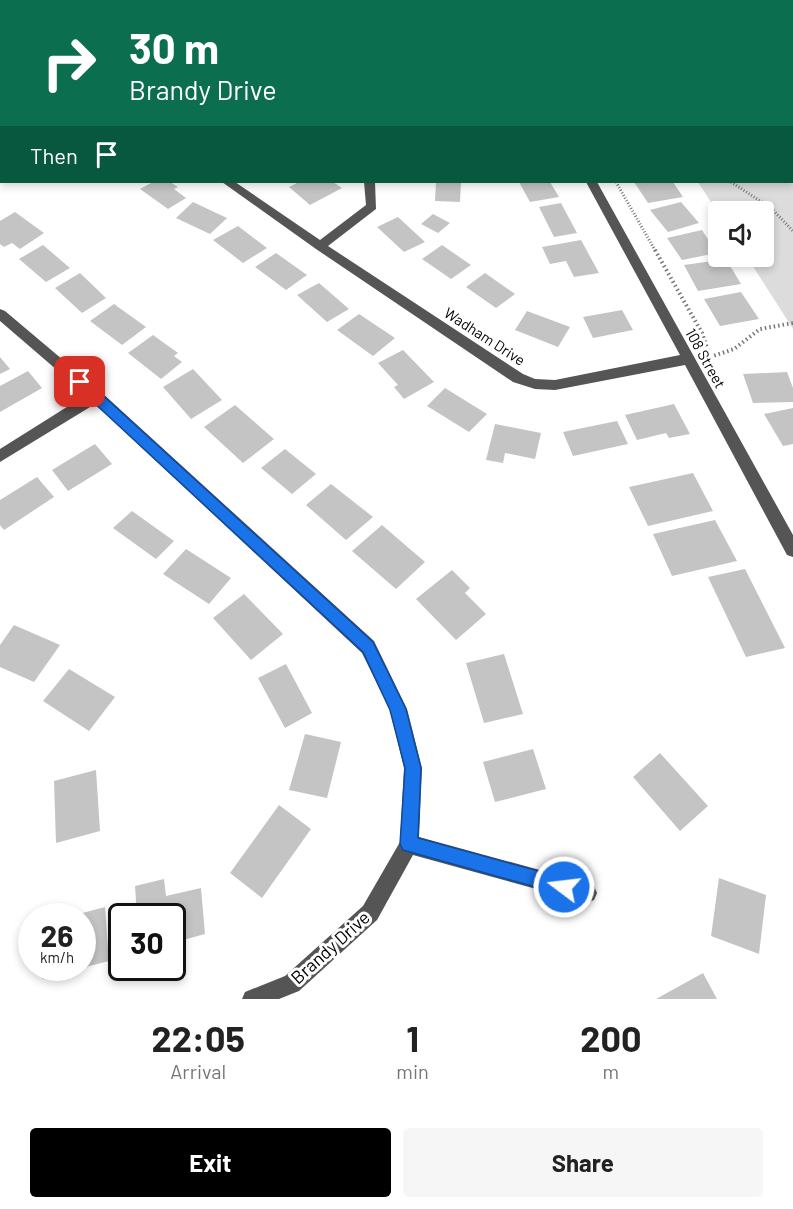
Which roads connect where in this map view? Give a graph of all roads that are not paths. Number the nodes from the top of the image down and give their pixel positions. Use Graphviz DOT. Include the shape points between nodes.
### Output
graph roads {
  1 [pos="229,183"];
  2 [pos="370,183"];
  3 [pos="593,183"];
  4 [pos="320,246"];
  5 [pos="0,314"];
  6 [pos="687,359"];
  7 [pos="96,396"];
  8 [pos="0,456"];
  9 [pos="793,550"];
  10 [pos="409,844"];
  11 [pos="587,893"];
  12 [pos="252,999"];
  1 -- 4 [label="street, Wadham Drive"];
  2 -- 4 [label="street" via="372,206"];
  3 -- 6 [label="street, 108 Street"];
  4 -- 6 [label="street, Wadham Drive" via="518,378 535,384 555,385"];
  5 -- 7 [label="street, Brandy Drive"];
  6 -- 9 [label="street, 108 Street"];
  7 -- 8 [label="street"];
  7 -- 10 [label="street, Brandy Drive" via="368,647 398,709 413,768"];
  10 -- 11 [label="street"];
  10 -- 12 [label="street, Brandy Drive" via="370,913 292,984"];
}
